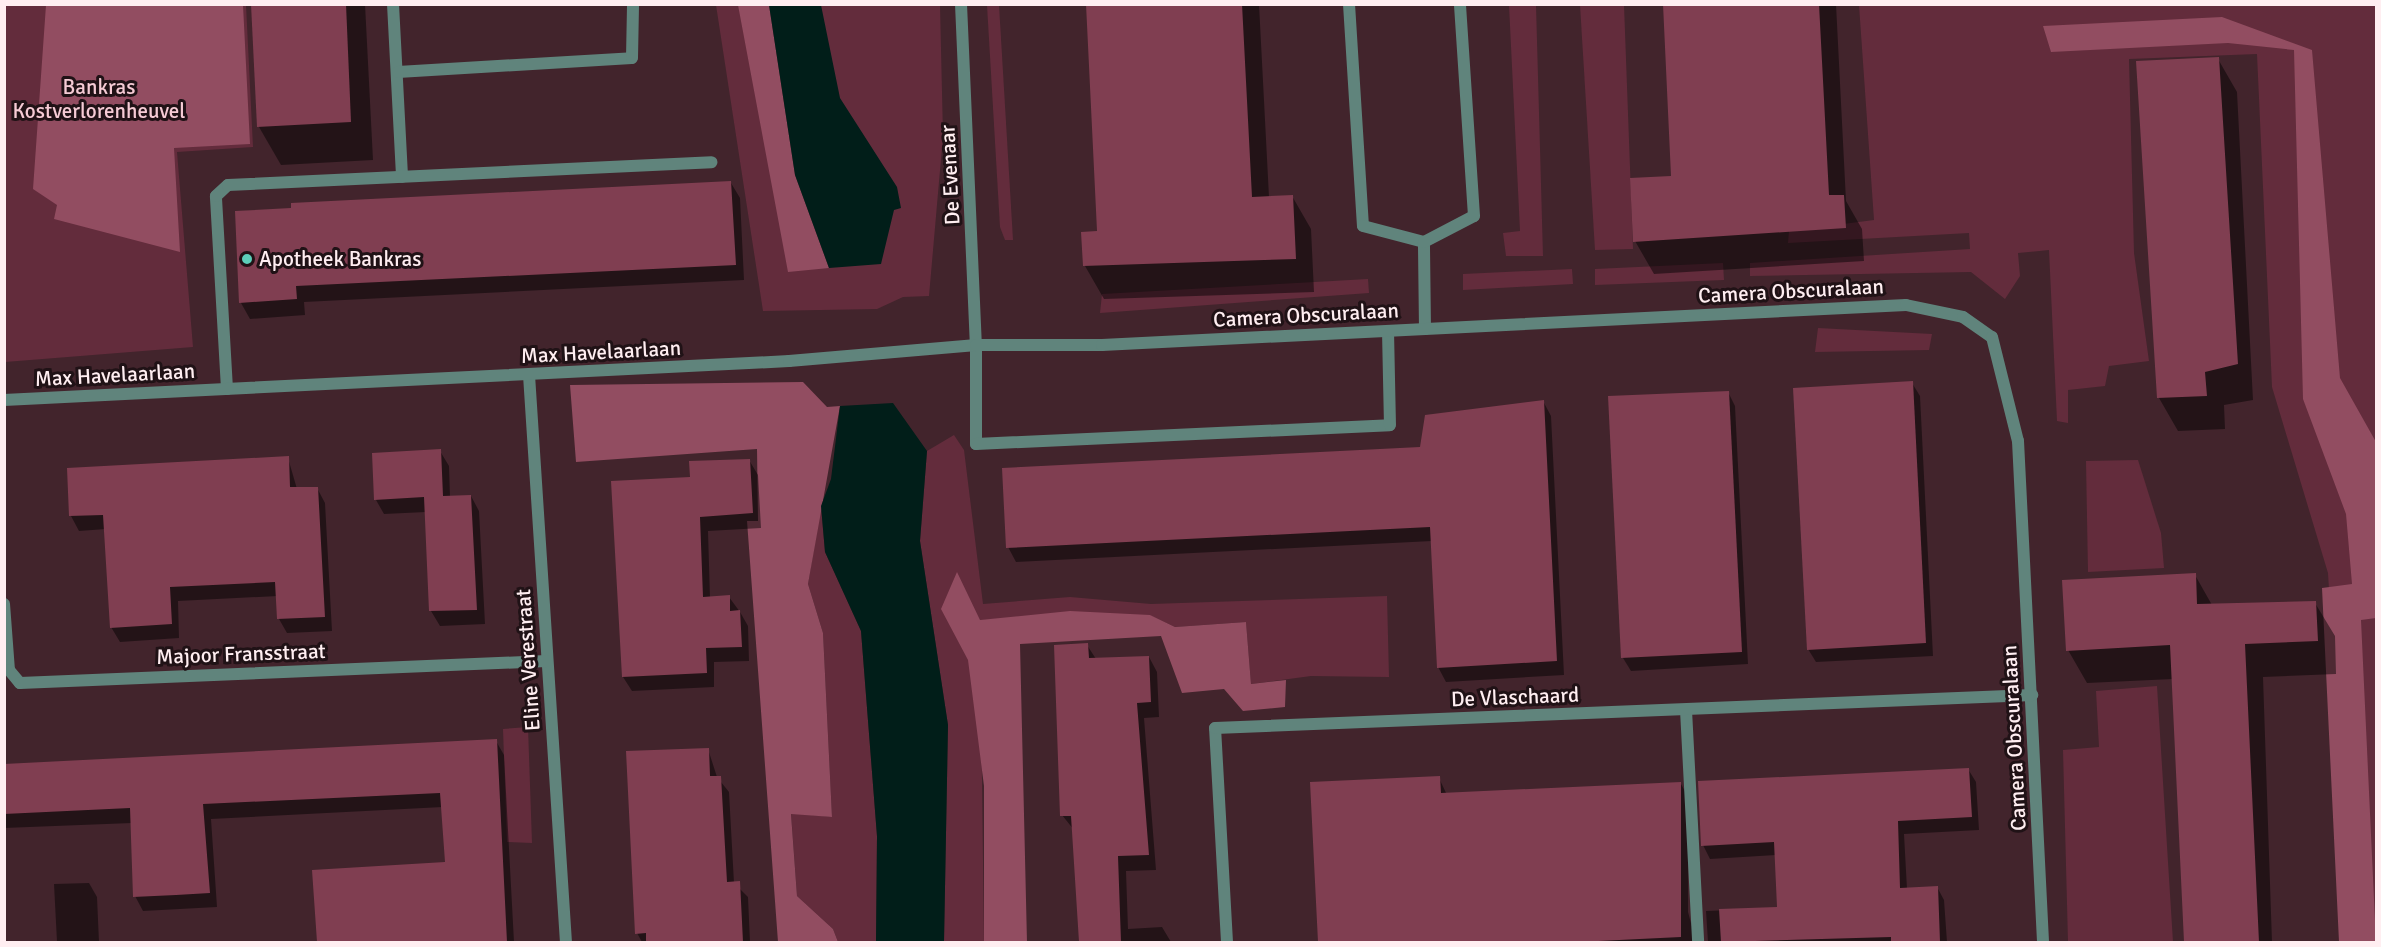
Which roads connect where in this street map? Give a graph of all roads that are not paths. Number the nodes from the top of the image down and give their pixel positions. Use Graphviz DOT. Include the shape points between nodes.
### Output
graph roads {
  1 [pos="393,4"];
  2 [pos="633,4"];
  3 [pos="961,4"];
  4 [pos="1349,4"];
  5 [pos="1460,4"];
  6 [pos="398,72"];
  7 [pos="711,162"];
  8 [pos="402,177"];
  9 [pos="1424,242"];
  10 [pos="1425,329"];
  11 [pos="1388,331"];
  12 [pos="976,345"];
  13 [pos="529,375"];
  14 [pos="227,389"];
  15 [pos="4,400"];
  16 [pos="4,604"];
  17 [pos="547,661"];
  18 [pos="2032,695"];
  19 [pos="1686,710"];
  20 [pos="566,942"];
  21 [pos="1227,942"];
  22 [pos="1698,942"];
  23 [pos="2043,942"];
  1 -- 6 [label="street"];
  2 -- 6 [label="street" via="632,58"];
  3 -- 12 [label="street, De Evenaar"];
  4 -- 9 [label="street" via="1363,226"];
  5 -- 9 [label="street" via="1474,216"];
  6 -- 8 [label="street"];
  7 -- 8 [label="street, Max Havelaarlaan"];
  8 -- 14 [label="street, Max Havelaarlaan" via="228,185 216,196"];
  9 -- 10 [label="street"];
  10 -- 11 [label="street, Camera Obscuralaan"];
  10 -- 18 [label="street, Camera Obscuralaan" via="1906,305 1963,317 1992,337 2018,441"];
  11 -- 12 [label="street, Camera Obscuralaan" via="1102,345"];
  11 -- 12 [label="street, De Evenaar" via="1390,426 976,444"];
  12 -- 13 [label="street, Max Havelaarlaan"];
  13 -- 14 [label="street, Max Havelaarlaan"];
  13 -- 17 [label="street, Eline Verestraat"];
  14 -- 15 [label="street, Max Havelaarlaan"];
  16 -- 17 [label="street, Majoor Fransstraat" via="9,670 20,683"];
  17 -- 20 [label="street, Eline Verestraat"];
  18 -- 19 [label="street, De Vlaschaard"];
  18 -- 23 [label="street, Camera Obscuralaan"];
  19 -- 21 [label="street, De Vlaschaard" via="1215,728"];
  19 -- 22 [label="street"];
}
